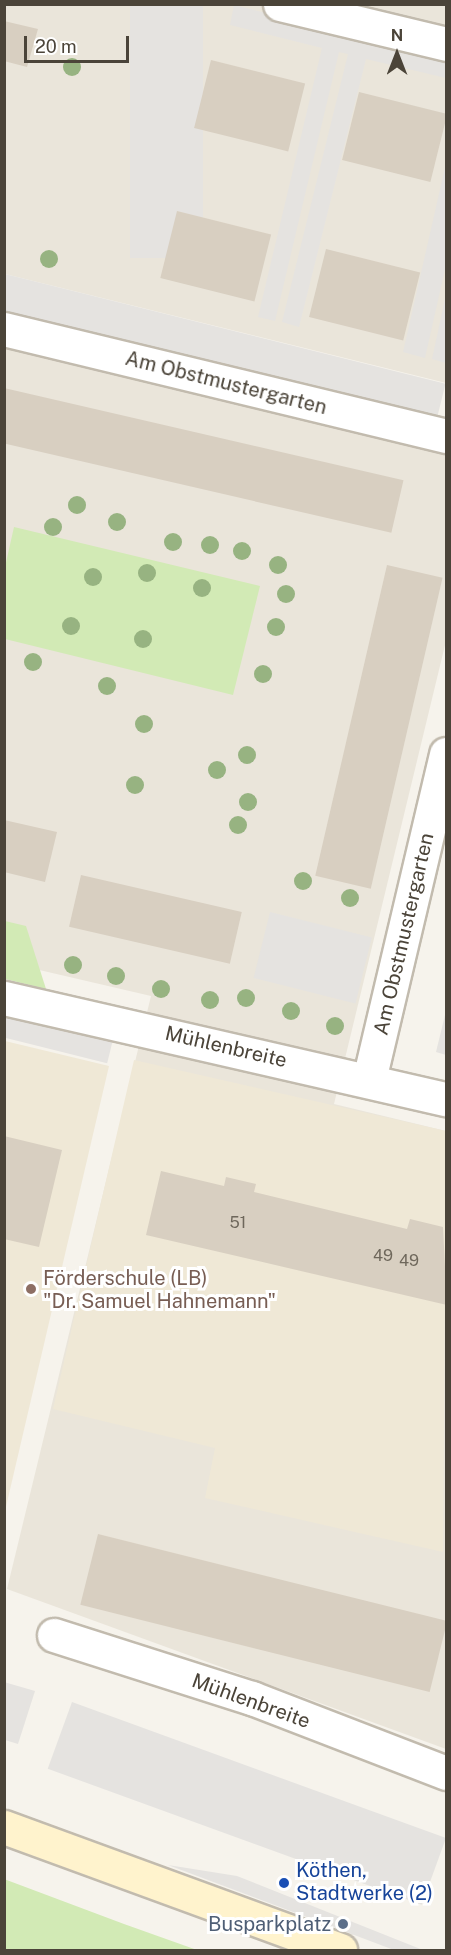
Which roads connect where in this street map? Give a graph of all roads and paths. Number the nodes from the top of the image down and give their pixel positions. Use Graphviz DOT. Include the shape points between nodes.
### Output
graph roads {
  1 [pos="280,4"];
  2 [pos="390,17"];
  3 [pos="447,44"];
  4 [pos="4,329"];
  5 [pos="447,436"];
  6 [pos="447,754"];
  7 [pos="4,998"];
  8 [pos="369,1080"];
  9 [pos="447,1099"];
  10 [pos="54,1635"];
  11 [pos="447,1773"];
  12 [pos="4,1827"];
  13 [pos="340,1950"];
  1 -- 2 [label="street"];
  2 -- 3 [label="street"];
  4 -- 5 [label="street, Am Obstmustergarten"];
  6 -- 8 [label="street, Am Obstmustergarten"];
  7 -- 8 [label="street, Mühlenbreite"];
  8 -- 9 [label="street, Mühlenbreite"];
  10 -- 11 [label="street, Mühlenbreite" via="252,1698"];
  12 -- 13 [label="main road"];
}
